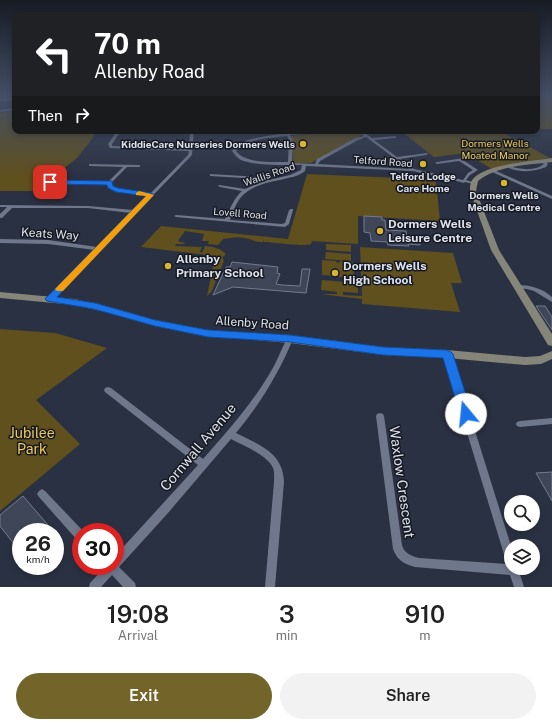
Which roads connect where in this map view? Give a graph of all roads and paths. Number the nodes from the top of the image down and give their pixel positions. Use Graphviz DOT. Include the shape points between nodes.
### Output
graph roads {
  1 [pos="117,134"];
  2 [pos="192,134"];
  3 [pos="299,134"];
  4 [pos="364,134"];
  5 [pos="288,135"];
  6 [pos="366,136"];
  7 [pos="395,137"];
  8 [pos="371,139"];
  9 [pos="414,149"];
  10 [pos="192,150"];
  11 [pos="426,154"];
  12 [pos="421,155"];
  13 [pos="397,158"];
  14 [pos="465,159"];
  15 [pos="460,160"];
  16 [pos="552,160"];
  17 [pos="437,163"];
  18 [pos="290,164"];
  19 [pos="304,164"];
  20 [pos="90,165"];
  21 [pos="316,165"];
  22 [pos="126,166"];
  23 [pos="138,166"];
  24 [pos="413,170"];
  25 [pos="476,170"];
  26 [pos="493,171"];
  27 [pos="484,174"];
  28 [pos="210,175"];
  29 [pos="50,182"];
  30 [pos="270,182"];
  31 [pos="464,182"];
  32 [pos="109,183"];
  33 [pos="473,183"];
  34 [pos="220,186"];
  35 [pos="246,190"];
  36 [pos="151,195"];
  37 [pos="552,198"];
  38 [pos="0,206"];
  39 [pos="11,206"];
  40 [pos="291,210"];
  41 [pos="135,212"];
  42 [pos="176,216"];
  43 [pos="0,217"];
  44 [pos="227,221"];
  45 [pos="0,241"];
  46 [pos="98,249"];
  47 [pos="517,287"];
  48 [pos="0,295"];
  49 [pos="50,299"];
  50 [pos="552,300"];
  51 [pos="290,339"];
  52 [pos="552,342"];
  53 [pos="447,354"];
  54 [pos="552,355"];
  55 [pos="108,390"];
  56 [pos="380,416"];
  57 [pos="552,421"];
  58 [pos="520,424"];
  59 [pos="230,434"];
  60 [pos="204,465"];
  61 [pos="42,494"];
  62 [pos="72,526"];
  63 [pos="504,539"];
  64 [pos="124,553"];
  65 [pos="504,567"];
  66 [pos="104,575"];
  67 [pos="120,575"];
  68 [pos="515,575"];
  69 [pos="94,587"];
  70 [pos="131,587"];
  71 [pos="270,587"];
  72 [pos="519,587"];
  1 -- 10 [label="street" via="110,144 111,147"];
  2 -- 10 [label="street"];
  3 -- 5 [label="street"];
  4 -- 6 [label="street"];
  5 -- 18 [label="street" via="292,141"];
  5 -- 18 [label="street, Telford Road" via="252,139 240,143 234,148 234,152 249,161"];
  6 -- 8 [label="street"];
  6 -- 21 [label="street" via="318,160"];
  7 -- 8 [label="street"];
  8 -- 13 [label="street"];
  9 -- 12 [label="street"];
  10 -- 36 [label="street" via="186,160"];
  11 -- 12 [label="street"];
  12 -- 13 [label="street"];
  13 -- 24 [label="street"];
  14 -- 15 [label="street"];
  15 -- 17 [label="street"];
  15 -- 25 [label="street"];
  16 -- 26 [label="street"];
  18 -- 19 [label="street, Telford Road"];
  19 -- 21 [label="street, Telford Road"];
  19 -- 30 [label="street, Wallis Road" via="301,173"];
  20 -- 22 [label="street"];
  21 -- 24 [label="street, Telford Road"];
  22 -- 23 [label="street"];
  22 -- 32 [label="street"];
  24 -- 31 [label="street, Telford Road"];
  25 -- 27 [label="street"];
  25 -- 31 [label="street" via="468,175"];
  26 -- 27 [label="street"];
  26 -- 37 [label="street"];
  27 -- 33 [label="street"];
  28 -- 30 [label="street" via="261,178"];
  29 -- 32 [label="street"];
  30 -- 35 [label="street, Wallis Road"];
  31 -- 33 [label="street, Telford Road"];
  32 -- 36 [label="street" via="110,187 116,190"];
  33 -- 47 [label="street" via="473,191 489,237"];
  34 -- 35 [label="street"];
  35 -- 44 [label="street, Wallis Road" via="238,197"];
  36 -- 41 [label="street"];
  38 -- 39 [label="street"];
  39 -- 41 [label="street" via="88,207"];
  39 -- 43 [label="street"];
  40 -- 44 [label="street, Lovell Road" via="287,224 283,226"];
  41 -- 46 [label="street"];
  42 -- 44 [label="street, Lovell Road"];
  45 -- 46 [label="street, Keats Way" via="48,242"];
  46 -- 49 [label="street"];
  47 -- 50 [label="street" via="529,286 546,294"];
  47 -- 52 [label="street"];
  48 -- 49 [label="street, Allenby Road"];
  49 -- 51 [label="street, Allenby Road" via="95,306 155,323 208,333"];
  51 -- 53 [label="street, Allenby Road" via="370,350"];
  51 -- 59 [label="street, Cornwall Avenue" via="264,387"];
  53 -- 54 [label="street, Allenby Road" via="525,361 541,360"];
  53 -- 63 [label="street"];
  55 -- 60 [label="street"];
  56 -- 65 [label="street, Waxlow Crescent" via="397,548 402,556 419,562"];
  57 -- 58 [label="street"];
  59 -- 60 [label="street, Cornwall Avenue"];
  59 -- 71 [label="street" via="268,456 278,471"];
  60 -- 64 [label="street, Cornwall Avenue"];
  61 -- 62 [label="street"];
  66 -- 69 [label="street, Cornwall Avenue"];
  67 -- 70 [label="street"];
  68 -- 72 [label="street"];
}
